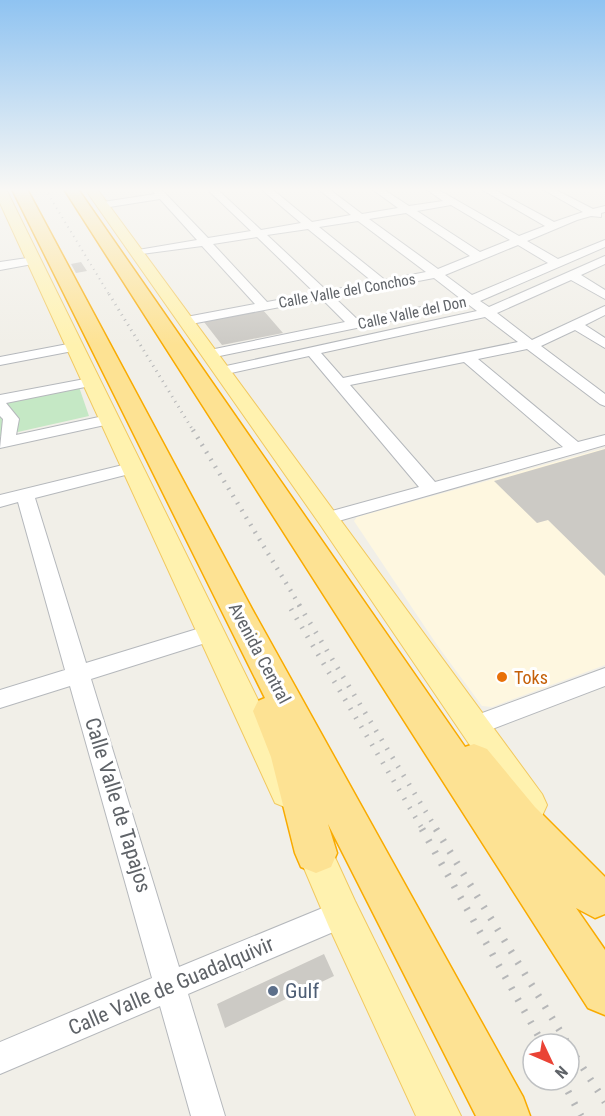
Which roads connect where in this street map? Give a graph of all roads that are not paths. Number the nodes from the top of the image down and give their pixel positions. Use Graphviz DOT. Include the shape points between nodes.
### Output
graph roads {
  1 [pos="26,241"];
  2 [pos="32,241"];
  3 [pos="112,241"];
  4 [pos="126,241"];
  5 [pos="210,241"];
  6 [pos="267,241"];
  7 [pos="330,241"];
  8 [pos="393,241"];
  9 [pos="455,241"];
  10 [pos="204,242"];
  11 [pos="517,242"];
  12 [pos="605,243"];
  13 [pos="479,257"];
  14 [pos="142,259"];
  15 [pos="605,260"];
  16 [pos="34,261"];
  17 [pos="558,264"];
  18 [pos="0,266"];
  19 [pos="437,274"];
  20 [pos="572,274"];
  21 [pos="382,284"];
  22 [pos="324,295"];
  23 [pos="605,295"];
  24 [pos="472,300"];
  25 [pos="264,306"];
  26 [pos="150,308"];
  27 [pos="605,310"];
  28 [pos="489,312"];
  29 [pos="186,321"];
  30 [pos="356,325"];
  31 [pos="577,325"];
  32 [pos="526,343"];
  33 [pos="605,344"];
  34 [pos="73,347"];
  35 [pos="310,350"];
  36 [pos="466,356"];
  37 [pos="0,361"];
  38 [pos="216,362"];
  39 [pos="90,382"];
  40 [pos="339,383"];
  41 [pos="0,400"];
  42 [pos="605,401"];
  43 [pos="0,406"];
  44 [pos="108,420"];
  45 [pos="605,440"];
  46 [pos="2,443"];
  47 [pos="575,448"];
  48 [pos="131,468"];
  49 [pos="430,488"];
  50 [pos="26,494"];
  51 [pos="0,501"];
  52 [pos="328,518"];
  53 [pos="236,609"];
  54 [pos="210,633"];
  55 [pos="79,675"];
  56 [pos="605,677"];
  57 [pos="0,699"];
  58 [pos="419,708"];
  59 [pos="474,726"];
  60 [pos="316,853"];
  61 [pos="600,904"];
  62 [pos="342,914"];
  63 [pos="172,986"];
  64 [pos="605,991"];
  65 [pos="0,1058"];
  66 [pos="208,1116"];
  67 [pos="439,1116"];
  68 [pos="504,1116"];
  1 -- 16 [label="main road, Avenida Central"];
  2 -- 53 [label="highway, Avenida Central"];
  3 -- 26 [label="highway"];
  4 -- 14 [label="main road"];
  5 -- 10 [label="street"];
  6 -- 22 [label="street"];
  7 -- 21 [label="street"];
  8 -- 19 [label="street"];
  9 -- 13 [label="street"];
  10 -- 14 [label="street"];
  10 -- 25 [label="street"];
  11 -- 13 [label="street, Calle Valle del Conchos"];
  11 -- 17 [label="street"];
  12 -- 17 [label="street, Calle Valle del Don"];
  13 -- 19 [label="street, Calle Valle del Conchos"];
  14 -- 26 [label="highway"];
  14 -- 29 [label="main road"];
  15 -- 20 [label="street, Calle Valle del Don"];
  16 -- 18 [label="street"];
  16 -- 34 [label="main road, Avenida Central"];
  17 -- 24 [label="street, Calle Valle del Don"];
  19 -- 21 [label="street, Calle Valle del Conchos"];
  19 -- 24 [label="street"];
  20 -- 23 [label="street"];
  20 -- 28 [label="street, Calle Valle del Don"];
  21 -- 22 [label="street, Calle Valle del Conchos"];
  22 -- 25 [label="street, Calle Valle del Conchos"];
  22 -- 30 [label="street"];
  24 -- 28 [label="street"];
  24 -- 30 [label="street, Calle Valle del Don"];
  25 -- 29 [label="street, Calle Valle del Conchos"];
  26 -- 58 [label="highway"];
  27 -- 31 [label="street"];
  28 -- 32 [label="street"];
  28 -- 35 [label="street, Calle Valle del Don"];
  29 -- 38 [label="main road"];
  30 -- 38 [label="street, Calle Valle del Don"];
  31 -- 32 [label="street"];
  31 -- 33 [label="street"];
  32 -- 36 [label="street"];
  32 -- 42 [label="street"];
  34 -- 37 [label="street"];
  34 -- 39 [label="main road, Avenida Central"];
  35 -- 38 [label="street, Calle Valle del Don"];
  35 -- 40 [label="street"];
  36 -- 40 [label="street"];
  36 -- 47 [label="street"];
  38 -- 52 [label="main road"];
  39 -- 41 [label="street"];
  39 -- 44 [label="main road, Avenida Central"];
  40 -- 49 [label="street"];
  43 -- 46 [label="street" via="11,419 8,436"];
  44 -- 46 [label="street"];
  44 -- 48 [label="main road, Avenida Central"];
  45 -- 47 [label="street"];
  47 -- 49 [label="street"];
  48 -- 50 [label="street"];
  48 -- 54 [label="main road, Avenida Central"];
  49 -- 52 [label="street"];
  50 -- 51 [label="street"];
  50 -- 55 [label="street, Calle Valle de Tapajos"];
  52 -- 59 [label="main road"];
  53 -- 60 [label="highway" via="252,667 290,757"];
  53 -- 68 [label="highway, Avenida Central"];
  54 -- 55 [label="street"];
  54 -- 60 [label="main road, Avenida Central"];
  55 -- 57 [label="street"];
  55 -- 63 [label="street, Calle Valle de Tapajos"];
  56 -- 59 [label="street"];
  58 -- 61 [label="highway" via="475,760 521,820"];
  58 -- 64 [label="highway"];
  59 -- 61 [label="main road"];
  60 -- 62 [label="main road, Avenida Central"];
  62 -- 63 [label="street, Calle Valle de Guadalquivir"];
  62 -- 67 [label="main road, Avenida Central"];
  63 -- 65 [label="street, Calle Valle de Guadalquivir"];
  63 -- 66 [label="street, Calle Valle de Tapajos"];
}
